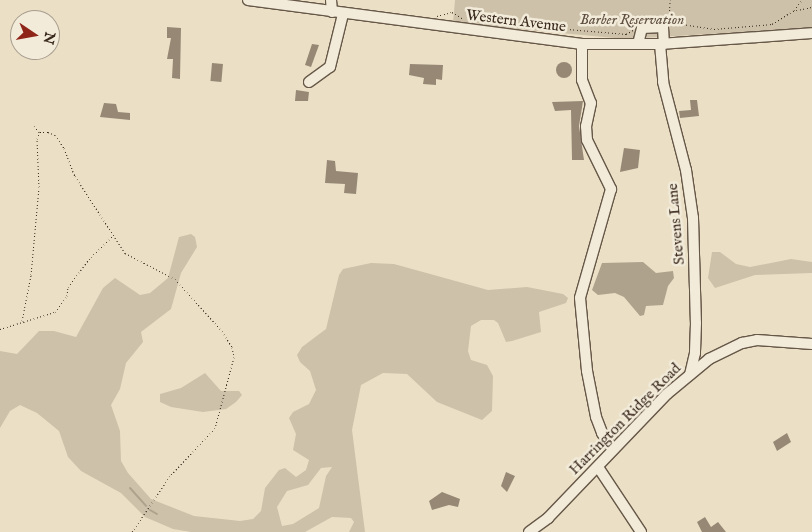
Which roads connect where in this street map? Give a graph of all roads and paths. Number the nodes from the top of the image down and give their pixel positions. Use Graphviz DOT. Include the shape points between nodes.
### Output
graph roads {
  1 [pos="248,0"];
  2 [pos="331,0"];
  3 [pos="670,0"];
  4 [pos="802,0"];
  5 [pos="812,6"];
  6 [pos="793,11"];
  7 [pos="338,13"];
  8 [pos="430,16"];
  9 [pos="468,21"];
  10 [pos="482,22"];
  11 [pos="636,27"];
  12 [pos="812,33"];
  13 [pos="582,44"];
  14 [pos="638,44"];
  15 [pos="662,44"];
  16 [pos="309,82"];
  17 [pos="34,126"];
  18 [pos="40,132"];
  19 [pos="113,236"];
  20 [pos="22,321"];
  21 [pos="0,329"];
  22 [pos="812,344"];
  23 [pos="690,374"];
  24 [pos="614,450"];
  25 [pos="598,467"];
  26 [pos="132,532"];
  27 [pos="529,532"];
  28 [pos="641,532"];
  1 -- 7 [label="street, Western Avenue"];
  2 -- 7 [label="street"];
  3 -- 6 [label="path" via="669,22 702,28 772,24"];
  4 -- 6 [label="path"];
  5 -- 6 [label="path"];
  7 -- 13 [label="street, Western Avenue"];
  7 -- 16 [label="street" via="330,67"];
  8 -- 9 [label="path" via="452,12"];
  10 -- 11 [label="path" via="626,34"];
  12 -- 15 [label="street, Western Avenue"];
  13 -- 14 [label="street, Western Avenue"];
  13 -- 24 [label="street" via="582,80 592,103 586,126 587,140 611,189 580,298 596,417"];
  14 -- 15 [label="street, Western Avenue"];
  14 -- 15 [label="street" via="642,28 663,27"];
  15 -- 23 [label="street, Stevens Lane" via="663,82 686,170 693,218 696,323 695,353"];
  17 -- 18 [label="path"];
  18 -- 19 [label="path" via="55,134 75,176"];
  18 -- 20 [label="path" via="37,139 39,187 31,275"];
  19 -- 20 [label="path" via="91,256 68,287 61,307 50,314"];
  19 -- 26 [label="path" via="125,253 174,279 222,330 234,357 215,428 170,476"];
  20 -- 21 [label="path"];
  22 -- 23 [label="street, Harrington Ridge Road" via="771,339 742,343 709,359"];
  23 -- 24 [label="street, Harrington Ridge Road"];
  24 -- 25 [label="street, Harrington Ridge Road"];
  25 -- 27 [label="street, Harrington Ridge Road" via="548,518"];
  25 -- 28 [label="street"];
}
